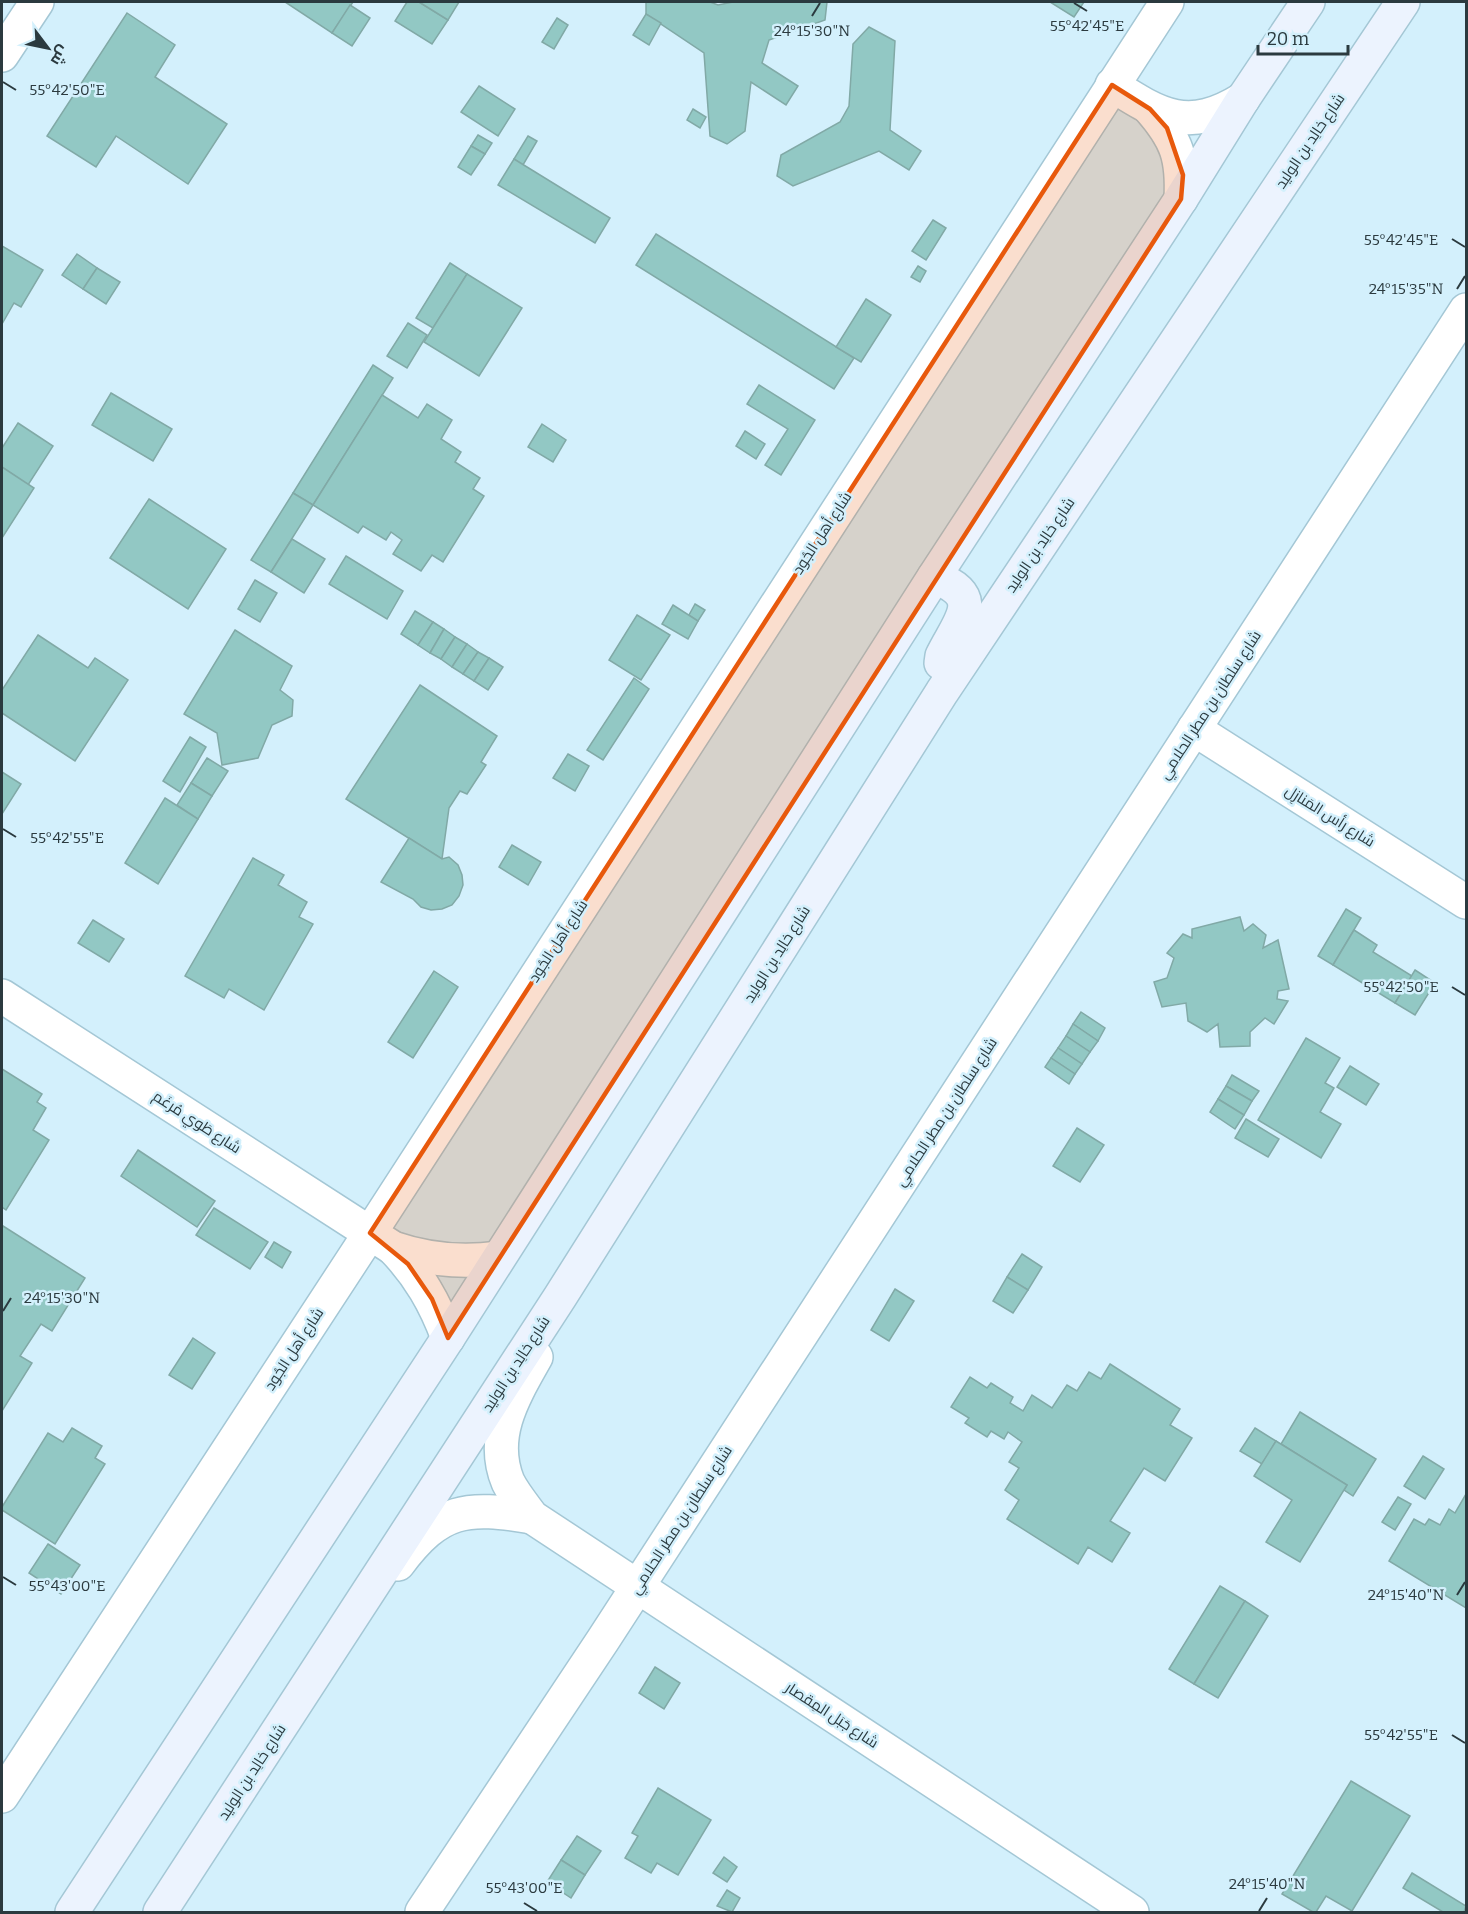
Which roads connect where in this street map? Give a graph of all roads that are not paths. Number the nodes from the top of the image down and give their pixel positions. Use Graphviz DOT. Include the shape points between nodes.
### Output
graph roads {
  1 [pos="37,2"];
  2 [pos="1167,2"];
  3 [pos="1308,2"];
  4 [pos="1403,2"];
  5 [pos="2,55"];
  6 [pos="1112,85"];
  7 [pos="1243,99"];
  8 [pos="1150,109"];
  9 [pos="1181,199"];
  10 [pos="1467,310"];
  11 [pos="934,577"];
  12 [pos="942,692"];
  13 [pos="1194,729"];
  14 [pos="1467,902"];
  15 [pos="2,996"];
  16 [pos="381,1240"];
  17 [pos="498,1257"];
  18 [pos="560,1297"];
  19 [pos="448,1338"];
  20 [pos="532,1517"];
  21 [pos="637,1586"];
  22 [pos="331,1651"];
  23 [pos="2,1796"];
  24 [pos="72,1912"];
  25 [pos="160,1912"];
  26 [pos="422,1912"];
  27 [pos="1132,1912"];
  1 -- 5 [label="street"];
  2 -- 6 [label="street, شارع أهل الجُود"];
  3 -- 7 [label="street"];
  4 -- 12 [label="street, شارع خالِد بن الوليد"];
  6 -- 8 [label="street"];
  6 -- 16 [label="street, شارع أهل الجُود"];
  7 -- 8 [label="street" via="1198,117 1169,116"];
  7 -- 9 [label="street"];
  8 -- 9 [label="street" via="1167,128 1178,151"];
  9 -- 11 [label="street"];
  10 -- 13 [label="street, شارع سلطان بن مطر الحلامي"];
  11 -- 12 [label="street" via="961,591 965,602 964,614 942,656"];
  11 -- 17 [label="street"];
  12 -- 18 [label="street, شارع خالِد بن الوليد"];
  13 -- 14 [label="street, شارع رأس المَنازِل"];
  13 -- 21 [label="street, شارع سلطان بن مطر الحلامي"];
  15 -- 16 [label="street, شارع طَوي مُرغَم"];
  16 -- 17 [label="street, شارع طَوي مُرغَم" via="414,1255 445,1260"];
  16 -- 19 [label="street, شارع طَوي مُرغَم" via="421,1281"];
  16 -- 23 [label="street, شارع أهل الجُود"];
  17 -- 19 [label="street"];
  18 -- 20 [label="street, شارع جَبَل المِقصار" via="549,1332 506,1416 501,1453 509,1483"];
  18 -- 22 [label="street, شارع خالِد بن الوليد"];
  19 -- 24 [label="street"];
  20 -- 21 [label="street, شارع جَبَل المِقصار"];
  20 -- 22 [label="street, شارع جَبَل المِقصار" via="495,1511 467,1512 442,1521 423,1534"];
  21 -- 26 [label="street, شارع سلطان بن مطر الحلامي"];
  21 -- 27 [label="street, شارع جَبَل المِقصار"];
  22 -- 25 [label="street, شارع خالِد بن الوليد"];
}
